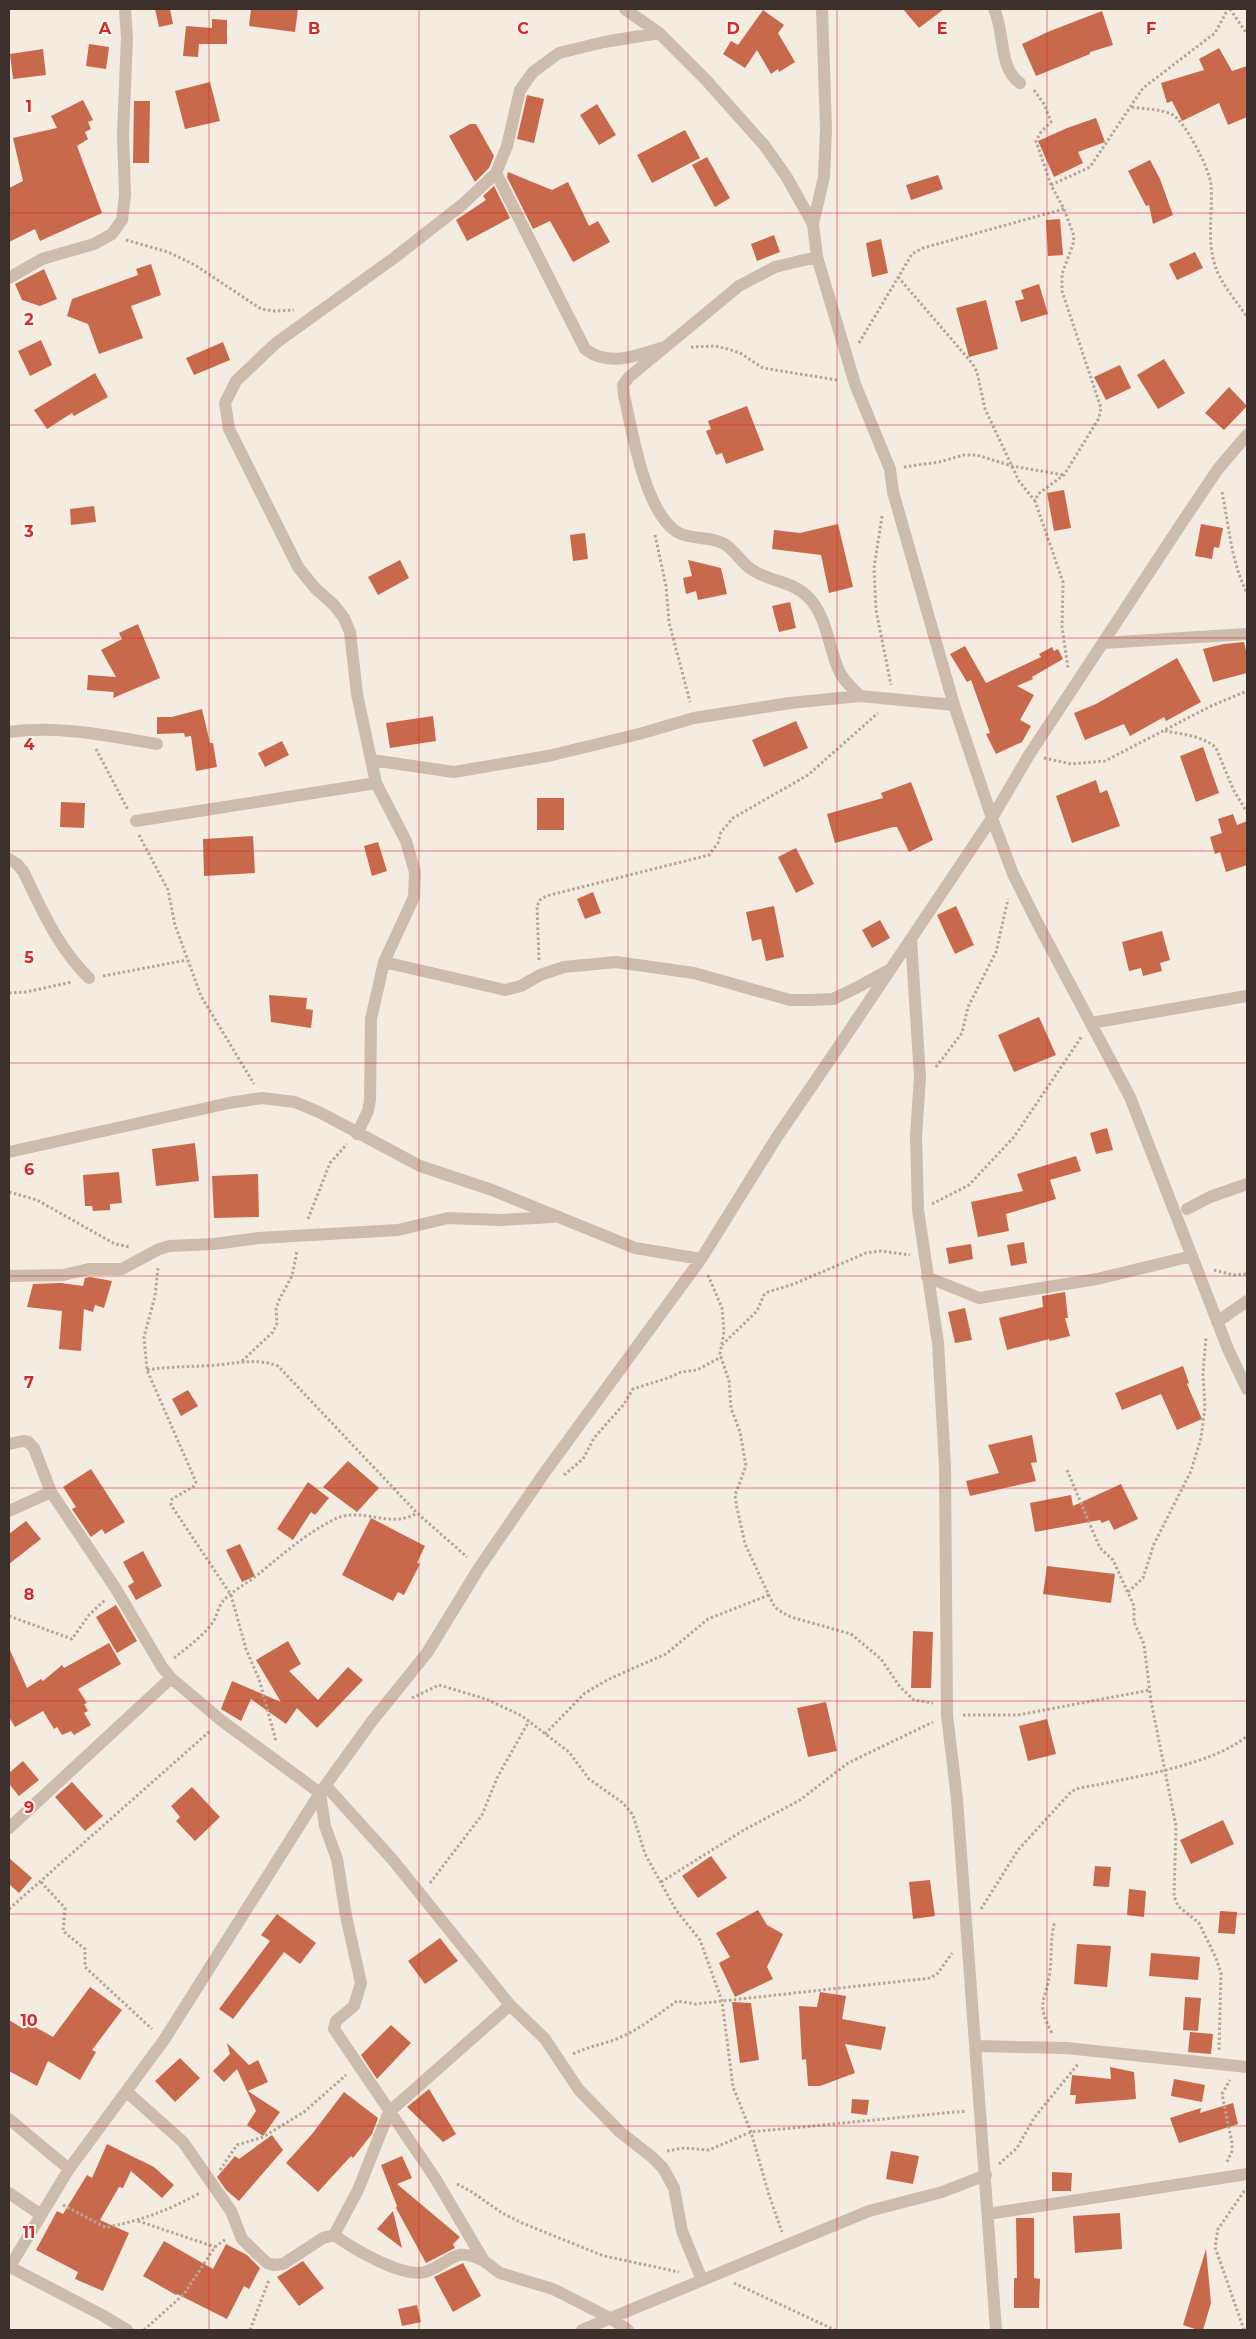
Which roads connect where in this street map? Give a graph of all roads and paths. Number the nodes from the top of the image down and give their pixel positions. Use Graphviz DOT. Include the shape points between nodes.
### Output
graph roads {
  1 [pos="125,9"];
  2 [pos="625,9"];
  3 [pos="822,9"];
  4 [pos="994,9"];
  5 [pos="1229,9"];
  6 [pos="658,33"];
  7 [pos="1247,34"];
  8 [pos="1020,82"];
  9 [pos="1132,107"];
  10 [pos="496,173"];
  11 [pos="1051,185"];
  12 [pos="1064,209"];
  13 [pos="813,224"];
  14 [pos="112,234"];
  15 [pos="817,257"];
  16 [pos="898,277"];
  17 [pos="9,278"];
  18 [pos="322,308"];
  19 [pos="1247,318"];
  20 [pos="664,348"];
  21 [pos="849,361"];
  22 [pos="855,384"];
  23 [pos="1247,435"];
  24 [pos="1012,466"];
  25 [pos="890,469"];
  26 [pos="1218,469"];
  27 [pos="1064,475"];
  28 [pos="893,492"];
  29 [pos="1035,501"];
  30 [pos="653,502"];
  31 [pos="1247,593"];
  32 [pos="1247,634"];
  33 [pos="1103,643"];
  34 [pos="1066,677"];
  35 [pos="1247,691"];
  36 [pos="860,696"];
  37 [pos="892,699"];
  38 [pos="954,705"];
  39 [pos="694,718"];
  40 [pos="1165,731"];
  41 [pos="9,732"];
  42 [pos="88,732"];
  43 [pos="157,744"];
  44 [pos="1029,755"];
  45 [pos="372,760"];
  46 [pos="376,784"];
  47 [pos="1247,812"];
  48 [pos="992,818"];
  49 [pos="136,821"];
  50 [pos="9,859"];
  51 [pos="1013,874"];
  52 [pos="911,939"];
  53 [pos="384,962"];
  54 [pos="889,969"];
  55 [pos="540,975"];
  56 [pos="89,978"];
  57 [pos="1247,996"];
  58 [pos="1091,1023"];
  59 [pos="920,1077"];
  60 [pos="262,1098"];
  61 [pos="357,1134"];
  62 [pos="9,1152"];
  63 [pos="1247,1184"];
  64 [pos="9,1192"];
  65 [pos="1187,1208"];
  66 [pos="918,1210"];
  67 [pos="555,1216"];
  68 [pos="301,1235"];
  69 [pos="132,1247"];
  70 [pos="159,1249"];
  71 [pos="923,1255"];
  72 [pos="1192,1256"];
  73 [pos="701,1259"];
  74 [pos="9,1276"];
  75 [pos="927,1277"];
  76 [pos="1247,1301"];
  77 [pos="1212,1324"];
  78 [pos="722,1345"];
  79 [pos="721,1358"];
  80 [pos="241,1361"];
  81 [pos="147,1370"];
  82 [pos="1247,1389"];
  83 [pos="9,1444"];
  84 [pos="1067,1470"];
  85 [pos="563,1476"];
  86 [pos="51,1492"];
  87 [pos="9,1511"];
  88 [pos="417,1514"];
  89 [pos="478,1568"];
  90 [pos="116,1589"];
  91 [pos="1128,1592"];
  92 [pos="231,1595"];
  93 [pos="769,1595"];
  94 [pos="9,1616"];
  95 [pos="162,1668"];
  96 [pos="171,1678"];
  97 [pos="1150,1690"];
  98 [pos="384,1706"];
  99 [pos="947,1710"];
  100 [pos="222,1721"];
  101 [pos="529,1721"];
  102 [pos="545,1734"];
  103 [pos="1247,1736"];
  104 [pos="280,1763"];
  105 [pos="1165,1770"];
  106 [pos="323,1790"];
  107 [pos="9,1828"];
  108 [pos="41,1882"];
  109 [pos="661,1882"];
  110 [pos="420,1895"];
  111 [pos="9,1909"];
  112 [pos="1055,1921"];
  113 [pos="967,1930"];
  114 [pos="722,2002"];
  115 [pos="510,2005"];
  116 [pos="164,2040"];
  117 [pos="976,2046"];
  118 [pos="1066,2048"];
  119 [pos="1090,2050"];
  120 [pos="560,2061"];
  121 [pos="1218,2063"];
  122 [pos="1245,2063"];
  123 [pos="358,2065"];
  124 [pos="128,2092"];
  125 [pos="981,2110"];
  126 [pos="388,2112"];
  127 [pos="9,2119"];
  128 [pos="751,2132"];
  129 [pos="650,2155"];
  130 [pos="69,2169"];
  131 [pos="1247,2174"];
  132 [pos="986,2175"];
  133 [pos="434,2178"];
  134 [pos="1219,2178"];
  135 [pos="211,2183"];
  136 [pos="1247,2187"];
  137 [pos="9,2194"];
  138 [pos="52,2199"];
  139 [pos="988,2214"];
  140 [pos="41,2215"];
  141 [pos="138,2221"];
  142 [pos="238,2231"];
  143 [pos="334,2235"];
  144 [pos="786,2245"];
  145 [pos="215,2247"];
  146 [pos="484,2261"];
  147 [pos="274,2266"];
  148 [pos="9,2267"];
  149 [pos="715,2274"];
  150 [pos="701,2278"];
  151 [pos="610,2318"];
  152 [pos="127,2330"];
  153 [pos="144,2330"];
  154 [pos="250,2330"];
  155 [pos="582,2330"];
  156 [pos="628,2330"];
  157 [pos="835,2330"];
  158 [pos="996,2330"];
  159 [pos="1244,2330"];
  1 -- 14 [label="street" via="125,195 122,220"];
  2 -- 6 [label="street"];
  3 -- 13 [label="street" via="824,177"];
  4 -- 8 [label="street" via="999,18 1009,69"];
  5 -- 7 [label="path"];
  5 -- 9 [label="path" via="1215,33 1155,77"];
  6 -- 10 [label="street" via="558,53 533,72 520,90 507,146"];
  6 -- 13 [label="street" via="706,80 764,145"];
  8 -- 11 [label="path" via="1039,96 1051,122 1036,141"];
  9 -- 11 [label="path" via="1090,167"];
  9 -- 19 [label="path" via="1173,115 1205,165 1211,183 1214,262 1221,279"];
  10 -- 18 [label="street" via="463,204 402,252"];
  10 -- 20 [label="street" via="585,350 608,360"];
  11 -- 12 [label="path"];
  12 -- 16 [label="path" via="923,248 912,254"];
  12 -- 27 [label="path" via="1074,236 1062,274 1062,291 1101,408 1099,418"];
  13 -- 15 [label="street"];
  14 -- 17 [label="street" via="94,244 42,259"];
  14 -- 18 [label="path" via="168,252 195,265 261,309"];
  15 -- 20 [label="street" via="775,267 739,286"];
  15 -- 21 [label="street"];
  16 -- 21 [label="path"];
  16 -- 24 [label="path" via="972,362 983,404"];
  18 -- 45 [label="street" via="276,343 236,381 225,403 229,429 298,567 334,605 350,632 357,694"];
  20 -- 22 [label="path" via="715,346 740,353 763,368"];
  20 -- 30 [label="street" via="628,377 623,385 639,461"];
  21 -- 22 [label="street"];
  22 -- 25 [label="street"];
  23 -- 26 [label="street"];
  24 -- 25 [label="path" via="977,455 964,455"];
  24 -- 27 [label="path"];
  24 -- 29 [label="path"];
  25 -- 28 [label="street"];
  26 -- 31 [label="path" via="1233,555"];
  26 -- 33 [label="street"];
  27 -- 29 [label="path" via="1038,494"];
  28 -- 37 [label="path" via="883,514 874,568 876,610"];
  28 -- 38 [label="street"];
  29 -- 34 [label="path" via="1063,582"];
  30 -- 36 [label="street" via="670,526 680,533 725,544 750,569 766,578 800,588 823,620 840,674"];
  30 -- 39 [label="path" via="669,622"];
  32 -- 33 [label="street"];
  33 -- 44 [label="street"];
  35 -- 40 [label="path"];
  36 -- 37 [label="street"];
  36 -- 39 [label="street"];
  37 -- 38 [label="street"];
  37 -- 55 [label="path" via="808,775 733,818 709,855 540,900 537,906"];
  38 -- 48 [label="street"];
  39 -- 45 [label="street" via="548,756 454,772"];
  40 -- 44 [label="path" via="1105,761 1071,764"];
  40 -- 47 [label="path" via="1185,734 1216,748 1234,791"];
  41 -- 42 [label="street" via="32,728"];
  42 -- 43 [label="street"];
  42 -- 49 [label="path" via="119,796"];
  44 -- 48 [label="street"];
  45 -- 46 [label="street"];
  46 -- 49 [label="street"];
  46 -- 53 [label="street" via="406,841 415,872 414,897"];
  48 -- 51 [label="street"];
  48 -- 52 [label="street"];
  49 -- 60 [label="path" via="144,846 168,890 175,924 201,996"];
  50 -- 56 [label="street" via="23,871 55,936 75,965"];
  51 -- 58 [label="street"];
  51 -- 59 [label="path" via="996,952 968,1007 962,1033 938,1065"];
  52 -- 54 [label="street"];
  52 -- 59 [label="street"];
  53 -- 55 [label="street" via="504,990 521,986"];
  53 -- 61 [label="street" via="371,1019 370,1100"];
  54 -- 55 [label="street" via="832,999 811,1000 790,1000 694,973 616,962 564,967"];
  54 -- 73 [label="street" via="832,1058 776,1136"];
  57 -- 58 [label="street"];
  58 -- 66 [label="path" via="1014,1137 969,1185"];
  58 -- 72 [label="street" via="1130,1097"];
  59 -- 66 [label="street" via="916,1136"];
  60 -- 61 [label="street" via="295,1102"];
  60 -- 62 [label="street"];
  61 -- 67 [label="street" via="420,1166 492,1190"];
  61 -- 68 [label="path" via="330,1163"];
  63 -- 65 [label="street"];
  64 -- 69 [label="path" via="37,1200 115,1244"];
  66 -- 71 [label="street"];
  67 -- 68 [label="street" via="499,1220 448,1218 398,1230"];
  67 -- 73 [label="street" via="634,1248"];
  68 -- 70 [label="street"];
  68 -- 80 [label="path" via="292,1276 276,1309 277,1323 273,1332"];
  70 -- 74 [label="street" via="122,1269"];
  70 -- 81 [label="path" via="155,1296 144,1337"];
  71 -- 75 [label="street"];
  71 -- 78 [label="path" via="881,1251 866,1253 768,1292 757,1311"];
  72 -- 75 [label="street" via="1097,1280 980,1298"];
  72 -- 77 [label="street"];
  73 -- 78 [label="path" via="722,1308"];
  73 -- 89 [label="street"];
  75 -- 99 [label="street" via="938,1343 945,1466"];
  76 -- 77 [label="street"];
  77 -- 82 [label="street"];
  77 -- 91 [label="path" via="1203,1374 1205,1407 1201,1438 1191,1471 1154,1544 1143,1578"];
  78 -- 79 [label="path"];
  79 -- 85 [label="path" via="697,1370 681,1372 634,1389 594,1438 583,1459"];
  79 -- 93 [label="path" via="746,1466 735,1495 737,1508 745,1544"];
  80 -- 81 [label="path"];
  80 -- 88 [label="path" via="264,1361 278,1366"];
  81 -- 92 [label="path" via="196,1479 193,1487 172,1499 171,1505"];
  83 -- 86 [label="street" via="23,1441 34,1448"];
  84 -- 91 [label="path" via="1100,1548 1113,1560"];
  86 -- 87 [label="street"];
  86 -- 90 [label="street"];
  88 -- 89 [label="path"];
  88 -- 92 [label="path" via="398,1521 353,1514 342,1516 289,1550"];
  89 -- 98 [label="street" via="426,1653"];
  90 -- 94 [label="path" via="72,1639"];
  90 -- 95 [label="street"];
  91 -- 97 [label="path" via="1134,1606 1134,1622 1144,1644"];
  92 -- 95 [label="path" via="202,1634"];
  92 -- 104 [label="path" via="246,1649 260,1679"];
  93 -- 99 [label="path" via="778,1610 791,1617 855,1637 881,1658 900,1687 914,1700"];
  93 -- 102 [label="path" via="708,1619 666,1654 585,1693"];
  95 -- 96 [label="street"];
  96 -- 100 [label="street"];
  96 -- 107 [label="street"];
  97 -- 99 [label="path" via="1018,1716"];
  97 -- 105 [label="path"];
  98 -- 101 [label="path" via="416,1697 439,1685 486,1699"];
  98 -- 106 [label="street"];
  99 -- 109 [label="path" via="848,1763 800,1800 744,1830"];
  99 -- 113 [label="street"];
  100 -- 104 [label="street"];
  100 -- 108 [label="path"];
  101 -- 102 [label="path"];
  101 -- 110 [label="path" via="497,1778 482,1814"];
  102 -- 109 [label="path" via="568,1752 589,1779 623,1803 632,1815 645,1854"];
  103 -- 105 [label="path" via="1235,1746"];
  104 -- 106 [label="street"];
  105 -- 113 [label="path" via="1070,1793 1018,1850"];
  105 -- 121 [label="path" via="1176,1826 1174,1896 1178,1906 1199,1923 1221,1972"];
  106 -- 110 [label="street" via="392,1859"];
  106 -- 116 [label="street"];
  106 -- 123 [label="street" via="325,1826 337,1859 361,1983 354,2006 336,2021 334,2029"];
  108 -- 111 [label="path"];
  108 -- 116 [label="path" via="65,1908 63,1930 85,1949 85,1967"];
  109 -- 114 [label="path" via="676,1910 700,1940"];
  110 -- 115 [label="street"];
  112 -- 118 [label="path" via="1050,1936 1050,1973 1041,2001 1047,2025"];
  113 -- 114 [label="path" via="938,1973 931,1978"];
  113 -- 117 [label="street"];
  114 -- 120 [label="path" via="696,2004 678,2000 632,2031"];
  114 -- 128 [label="path" via="733,2087"];
  115 -- 120 [label="street" via="545,2039"];
  115 -- 126 [label="street"];
  116 -- 124 [label="street"];
  117 -- 118 [label="street"];
  117 -- 125 [label="street"];
  118 -- 119 [label="street"];
  119 -- 121 [label="street"];
  119 -- 132 [label="path" via="1034,2118 1017,2148"];
  120 -- 129 [label="street" via="579,2090 620,2132"];
  121 -- 122 [label="street"];
  122 -- 134 [label="path" via="1222,2094 1232,2151"];
  123 -- 126 [label="street"];
  123 -- 135 [label="path" via="304,2112 263,2136 237,2145"];
  124 -- 130 [label="street"];
  124 -- 135 [label="street" via="183,2142"];
  125 -- 128 [label="path"];
  125 -- 132 [label="street"];
  126 -- 133 [label="street"];
  126 -- 143 [label="street" via="358,2190"];
  127 -- 130 [label="street"];
  128 -- 129 [label="path" via="710,2150 684,2148"];
  128 -- 144 [label="path"];
  129 -- 150 [label="street" via="674,2188 682,2231"];
  130 -- 138 [label="street"];
  131 -- 134 [label="street"];
  132 -- 139 [label="street"];
  132 -- 144 [label="street" via="942,2192 869,2211"];
  133 -- 146 [label="street"];
  133 -- 150 [label="path" via="461,2186 522,2223 604,2256"];
  134 -- 139 [label="street"];
  135 -- 141 [label="path" via="200,2193"];
  135 -- 142 [label="street" via="231,2211"];
  136 -- 159 [label="path" via="1218,2229 1215,2247"];
  137 -- 140 [label="street"];
  138 -- 140 [label="street"];
  138 -- 141 [label="path" via="104,2227"];
  139 -- 158 [label="street"];
  140 -- 148 [label="street"];
  141 -- 145 [label="path"];
  142 -- 145 [label="path"];
  142 -- 147 [label="street" via="242,2239"];
  143 -- 146 [label="street" via="375,2259 408,2271 424,2272 456,2255 468,2253"];
  143 -- 147 [label="street"];
  144 -- 149 [label="street"];
  145 -- 153 [label="path" via="184,2294"];
  146 -- 151 [label="street" via="500,2273 553,2289"];
  147 -- 154 [label="path"];
  148 -- 152 [label="street"];
  149 -- 150 [label="street"];
  149 -- 157 [label="path"];
  150 -- 151 [label="street"];
  151 -- 155 [label="street"];
  151 -- 156 [label="street"];
}
